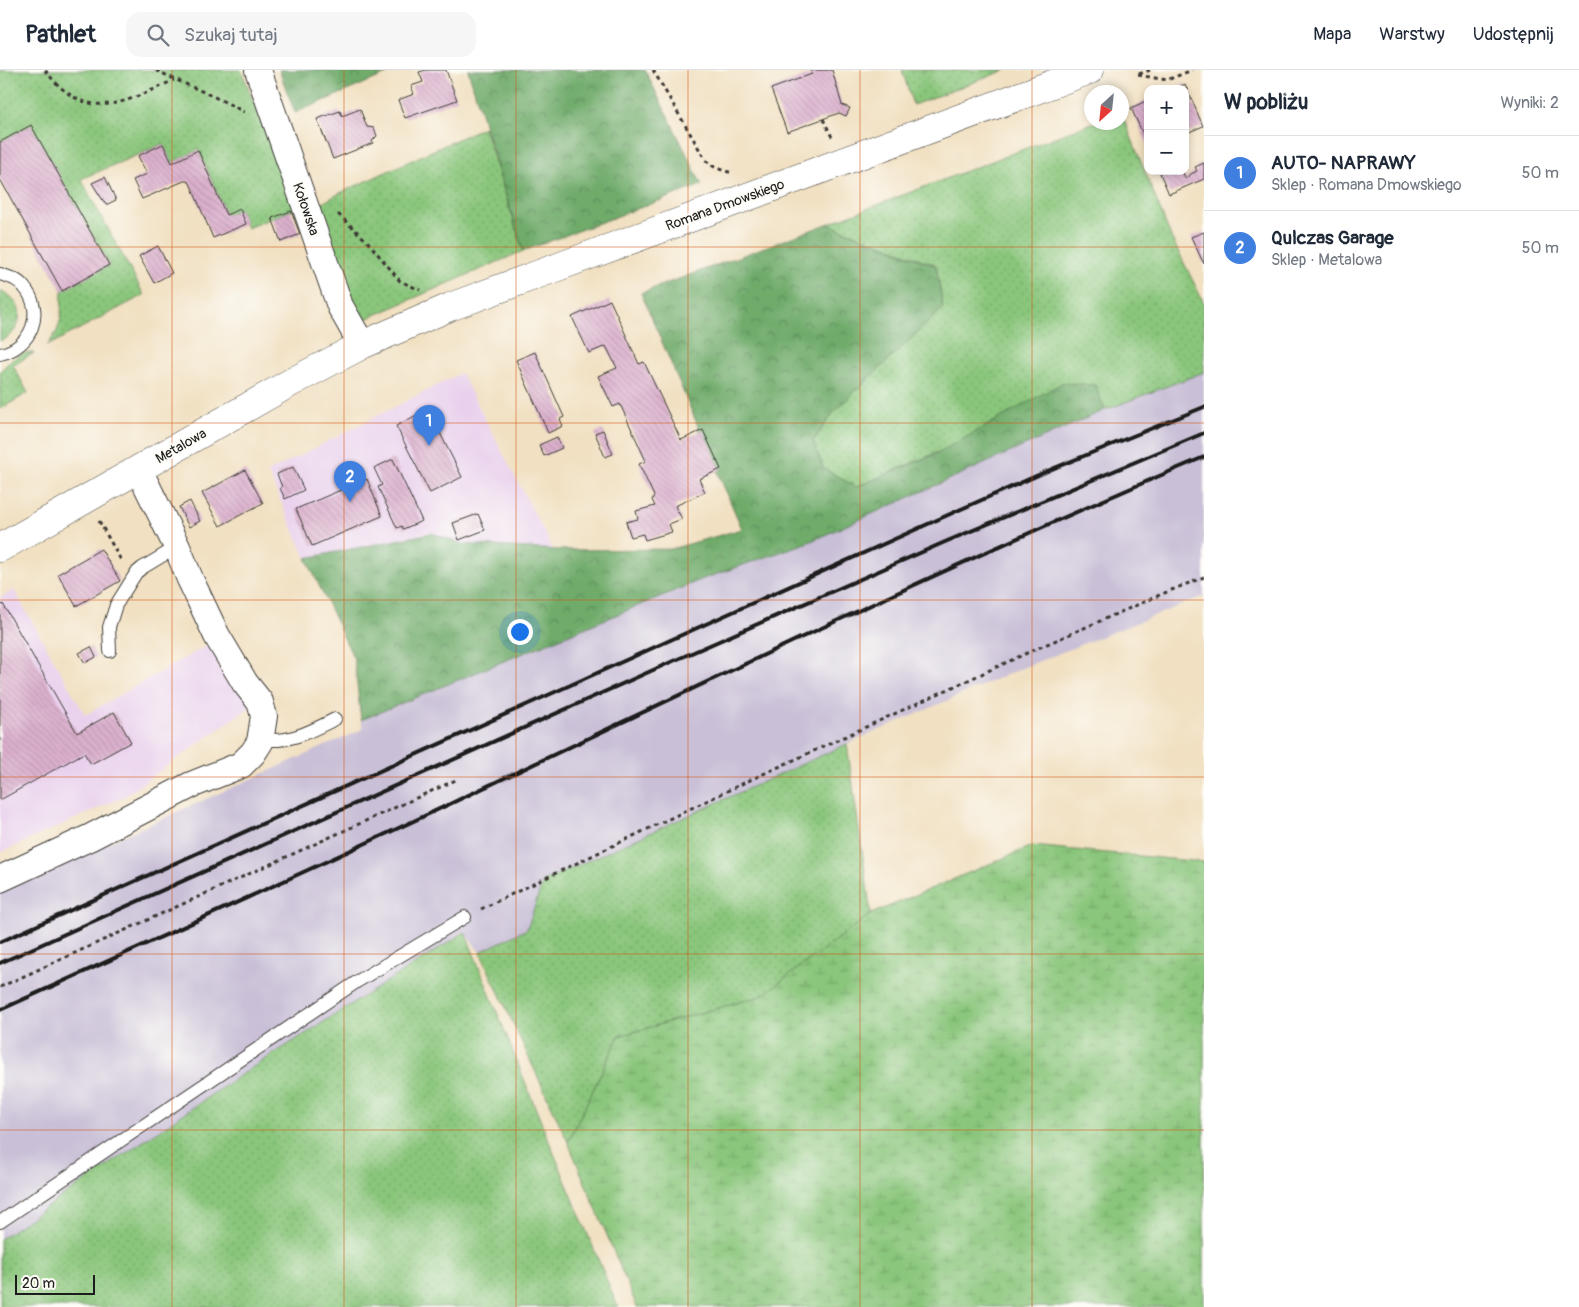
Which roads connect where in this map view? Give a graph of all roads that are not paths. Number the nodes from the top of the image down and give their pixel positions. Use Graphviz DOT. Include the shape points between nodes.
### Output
graph roads {
  1 [pos="258,70"];
  2 [pos="1090,70"];
  3 [pos="0,274"];
  4 [pos="362,345"];
  5 [pos="0,354"];
  6 [pos="139,470"];
  7 [pos="0,548"];
  8 [pos="177,548"];
  9 [pos="110,651"];
  10 [pos="334,719"];
  11 [pos="260,739"];
  12 [pos="0,879"];
  13 [pos="465,917"];
  14 [pos="0,1222"];
  1 -- 4 [label="street, Kołowska" via="340,306"];
  2 -- 4 [label="main road, Romana Dmowskiego" via="522,280"];
  3 -- 5 [label="lane" via="23,286 35,310 29,335 20,346"];
  4 -- 6 [label="main road, Metalowa"];
  6 -- 7 [label="main road, Metalowa"];
  6 -- 8 [label="street"];
  8 -- 9 [label="lane" via="147,564 132,579 111,617"];
  8 -- 11 [label="street" via="217,636 260,702 264,716"];
  10 -- 11 [label="lane" via="303,735 280,740"];
  11 -- 12 [label="street" via="253,753 241,764 191,785"];
  13 -- 14 [label="lane" via="358,981"];
}
